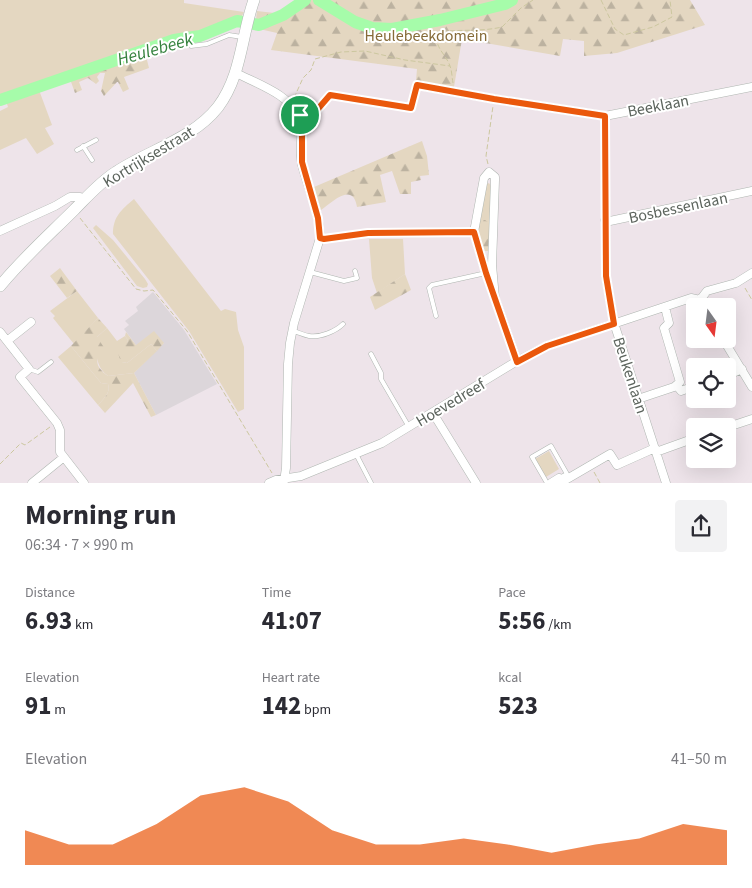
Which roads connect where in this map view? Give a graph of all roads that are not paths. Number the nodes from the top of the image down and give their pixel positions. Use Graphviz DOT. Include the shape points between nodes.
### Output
graph roads {
  1 [pos="254,0"];
  2 [pos="247,28"];
  3 [pos="191,46"];
  4 [pos="236,73"];
  5 [pos="417,85"];
  6 [pos="752,87"];
  7 [pos="300,115"];
  8 [pos="605,116"];
  9 [pos="96,140"];
  10 [pos="83,146"];
  11 [pos="77,150"];
  12 [pos="92,160"];
  13 [pos="752,191"];
  14 [pos="83,200"];
  15 [pos="60,204"];
  16 [pos="74,210"];
  17 [pos="605,220"];
  18 [pos="0,231"];
  19 [pos="373,232"];
  20 [pos="474,232"];
  21 [pos="356,270"];
  22 [pos="310,272"];
  23 [pos="486,273"];
  24 [pos="752,273"];
  25 [pos="0,286"];
  26 [pos="495,298"];
  27 [pos="704,298"];
  28 [pos="686,300"];
  29 [pos="665,307"];
  30 [pos="436,316"];
  31 [pos="31,322"];
  32 [pos="343,324"];
  33 [pos="614,324"];
  34 [pos="293,331"];
  35 [pos="0,332"];
  36 [pos="7,341"];
  37 [pos="729,348"];
  38 [pos="371,354"];
  39 [pos="51,362"];
  40 [pos="517,362"];
  41 [pos="29,369"];
  42 [pos="742,369"];
  43 [pos="736,372"];
  44 [pos="677,386"];
  45 [pos="752,387"];
  46 [pos="686,389"];
  47 [pos="638,399"];
  48 [pos="433,413"];
  49 [pos="752,419"];
  50 [pos="736,424"];
  51 [pos="409,427"];
  52 [pos="686,441"];
  53 [pos="656,450"];
  54 [pos="356,454"];
  55 [pos="64,457"];
  56 [pos="278,481"];
  57 [pos="561,481"];
  58 [pos="32,483"];
  59 [pos="84,483"];
  60 [pos="372,483"];
  61 [pos="476,483"];
  62 [pos="546,483"];
  63 [pos="551,483"];
  64 [pos="666,483"];
  1 -- 2 [label="street, Kortrijksestraat"];
  2 -- 3 [label="lane" via="207,44"];
  2 -- 4 [label="street, Kortrijksestraat"];
  4 -- 7 [label="street" via="291,104"];
  4 -- 14 [label="street, Kortrijksestraat" via="226,95 204,121 185,135 102,177"];
  5 -- 7 [label="lane" via="411,108 330,95 317,110"];
  5 -- 8 [label="street, Beeklaan"];
  6 -- 8 [label="street, Beeklaan"];
  7 -- 22 [label="street" via="302,162 318,218 320,238"];
  8 -- 17 [label="street, Beukenlaan"];
  9 -- 10 [label="lane"];
  10 -- 11 [label="lane"];
  10 -- 12 [label="lane"];
  13 -- 17 [label="street, Bosbessenlaan"];
  14 -- 15 [label="street" via="70,197"];
  14 -- 16 [label="street, Kortrijksestraat"];
  15 -- 16 [label="street"];
  15 -- 18 [label="street"];
  16 -- 25 [label="street, Kortrijksestraat"];
  17 -- 33 [label="street, Beukenlaan" via="606,276"];
  19 -- 20 [label="street"];
  20 -- 23 [label="street"];
  20 -- 26 [label="street" via="484,178 490,172 495,176 492,265"];
  21 -- 22 [label="lane" via="357,278 344,282"];
  22 -- 34 [label="street"];
  23 -- 26 [label="street"];
  23 -- 30 [label="lane" via="428,288"];
  24 -- 27 [label="street" via="726,287 707,291"];
  26 -- 40 [label="street"];
  28 -- 29 [label="street, Hoevedreef"];
  29 -- 33 [label="street, Hoevedreef"];
  29 -- 44 [label="street" via="669,322 664,328 680,382"];
  31 -- 36 [label="street"];
  32 -- 34 [label="lane" via="337,330 315,336"];
  33 -- 40 [label="street, Hoevedreef" via="547,346"];
  33 -- 47 [label="street, Beukenlaan"];
  34 -- 56 [label="street"];
  35 -- 36 [label="street"];
  36 -- 41 [label="street"];
  37 -- 42 [label="street"];
  38 -- 51 [label="lane" via="381,379"];
  39 -- 41 [label="lane" via="38,372"];
  40 -- 48 [label="street, Hoevedreef"];
  41 -- 55 [label="street" via="20,377 57,423 60,452"];
  42 -- 43 [label="street"];
  42 -- 45 [label="street"];
  44 -- 46 [label="street" via="681,391"];
  44 -- 47 [label="street"];
  47 -- 53 [label="street, Beukenlaan"];
  48 -- 51 [label="street, Hoevedreef"];
  48 -- 61 [label="street"];
  49 -- 50 [label="street"];
  51 -- 54 [label="street, Hoevedreef"];
  52 -- 53 [label="street"];
  53 -- 57 [label="street" via="617,465 610,454"];
  53 -- 64 [label="street, Beukenlaan"];
  54 -- 56 [label="street, Hoevedreef" via="301,476"];
  54 -- 60 [label="lane"];
  55 -- 58 [label="street"];
  55 -- 59 [label="street"];
  57 -- 62 [label="lane" via="567,474 551,446 532,457"];
  57 -- 63 [label="street"];
}
